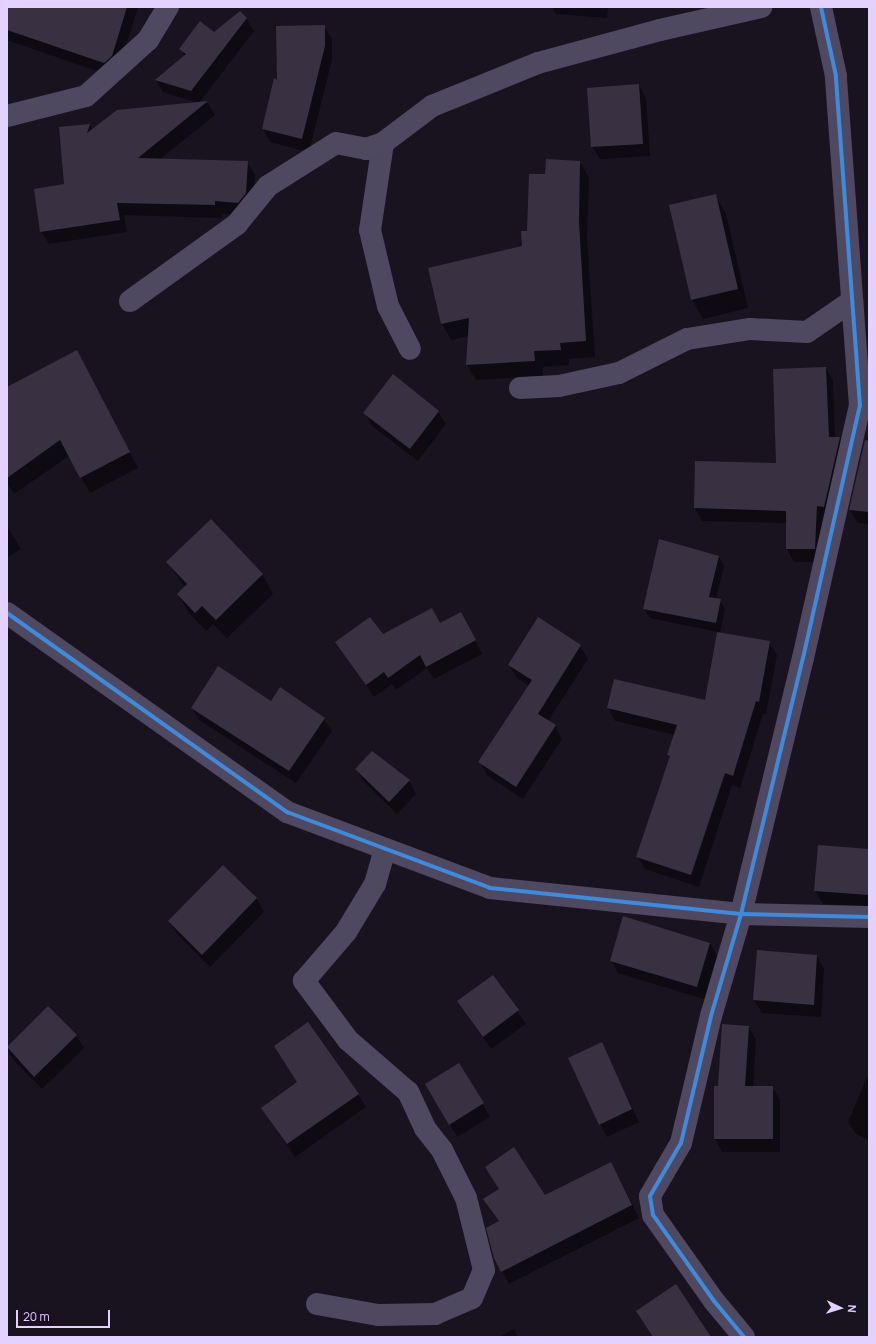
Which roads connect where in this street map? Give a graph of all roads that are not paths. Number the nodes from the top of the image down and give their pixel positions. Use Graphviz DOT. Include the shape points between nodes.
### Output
graph roads {
  1 [pos="168,7"];
  2 [pos="761,7"];
  3 [pos="821,7"];
  4 [pos="7,116"];
  5 [pos="383,143"];
  6 [pos="130,301"];
  7 [pos="852,301"];
  8 [pos="410,349"];
  9 [pos="520,388"];
  10 [pos="7,613"];
  11 [pos="385,849"];
  12 [pos="741,914"];
  13 [pos="869,917"];
  14 [pos="317,1304"];
  15 [pos="744,1337"];
  1 -- 4 [label="street" via="148,40 86,96"];
  2 -- 5 [label="street" via="660,30 538,63 432,106"];
  3 -- 7 [label="street" via="836,76"];
  5 -- 6 [label="street" via="366,149 336,143 268,186 237,224"];
  5 -- 8 [label="street" via="370,230 388,306"];
  7 -- 9 [label="street" via="807,332 750,329 687,338 619,373 559,386"];
  7 -- 12 [label="street" via="860,406"];
  10 -- 11 [label="street" via="287,812"];
  11 -- 12 [label="street" via="490,888"];
  11 -- 14 [label="street" via="375,884 346,932 304,981 348,1040 408,1092 425,1128 442,1150 466,1198 484,1270 472,1298 435,1314 378,1315"];
  12 -- 13 [label="street"];
  12 -- 15 [label="street" via="711,1016 681,1143 650,1196 654,1216 714,1301"];
}
